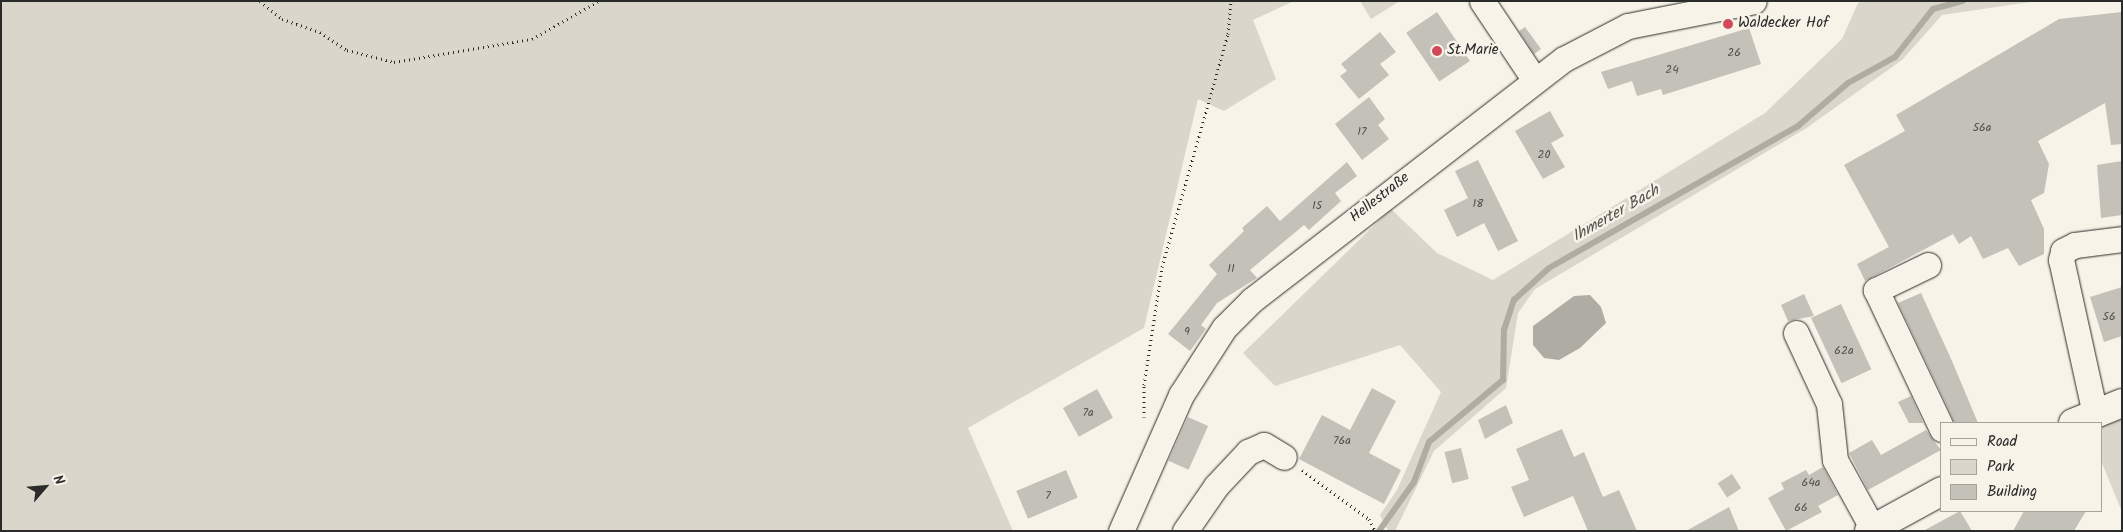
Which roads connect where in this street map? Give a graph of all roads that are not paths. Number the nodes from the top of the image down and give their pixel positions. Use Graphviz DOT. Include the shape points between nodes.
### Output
graph roads {
  1 [pos="1482,1"];
  2 [pos="1754,1"];
  3 [pos="1645,10"];
  4 [pos="1534,79"];
  5 [pos="2122,239"];
  6 [pos="1928,265"];
  7 [pos="1796,333"];
  8 [pos="2122,403"];
  9 [pos="2084,418"];
  10 [pos="1940,425"];
  11 [pos="1284,457"];
  12 [pos="1940,492"];
  13 [pos="1871,530"];
  14 [pos="1120,531"];
  15 [pos="1185,531"];
  1 -- 4 [label="street"];
  2 -- 3 [label="street, Hellestraße"];
  3 -- 4 [label="street, Hellestraße"];
  4 -- 14 [label="street, Hellestraße" via="1292,267 1224,328 1181,395"];
  5 -- 9 [label="street" via="2075,245 2063,251 2061,260"];
  6 -- 10 [label="street" via="1876,290"];
  7 -- 13 [label="street" via="1829,404 1835,460"];
  8 -- 9 [label="main road"];
  11 -- 15 [label="street" via="1264,445 1248,452 1216,486"];
  12 -- 13 [label="main road"];
}
